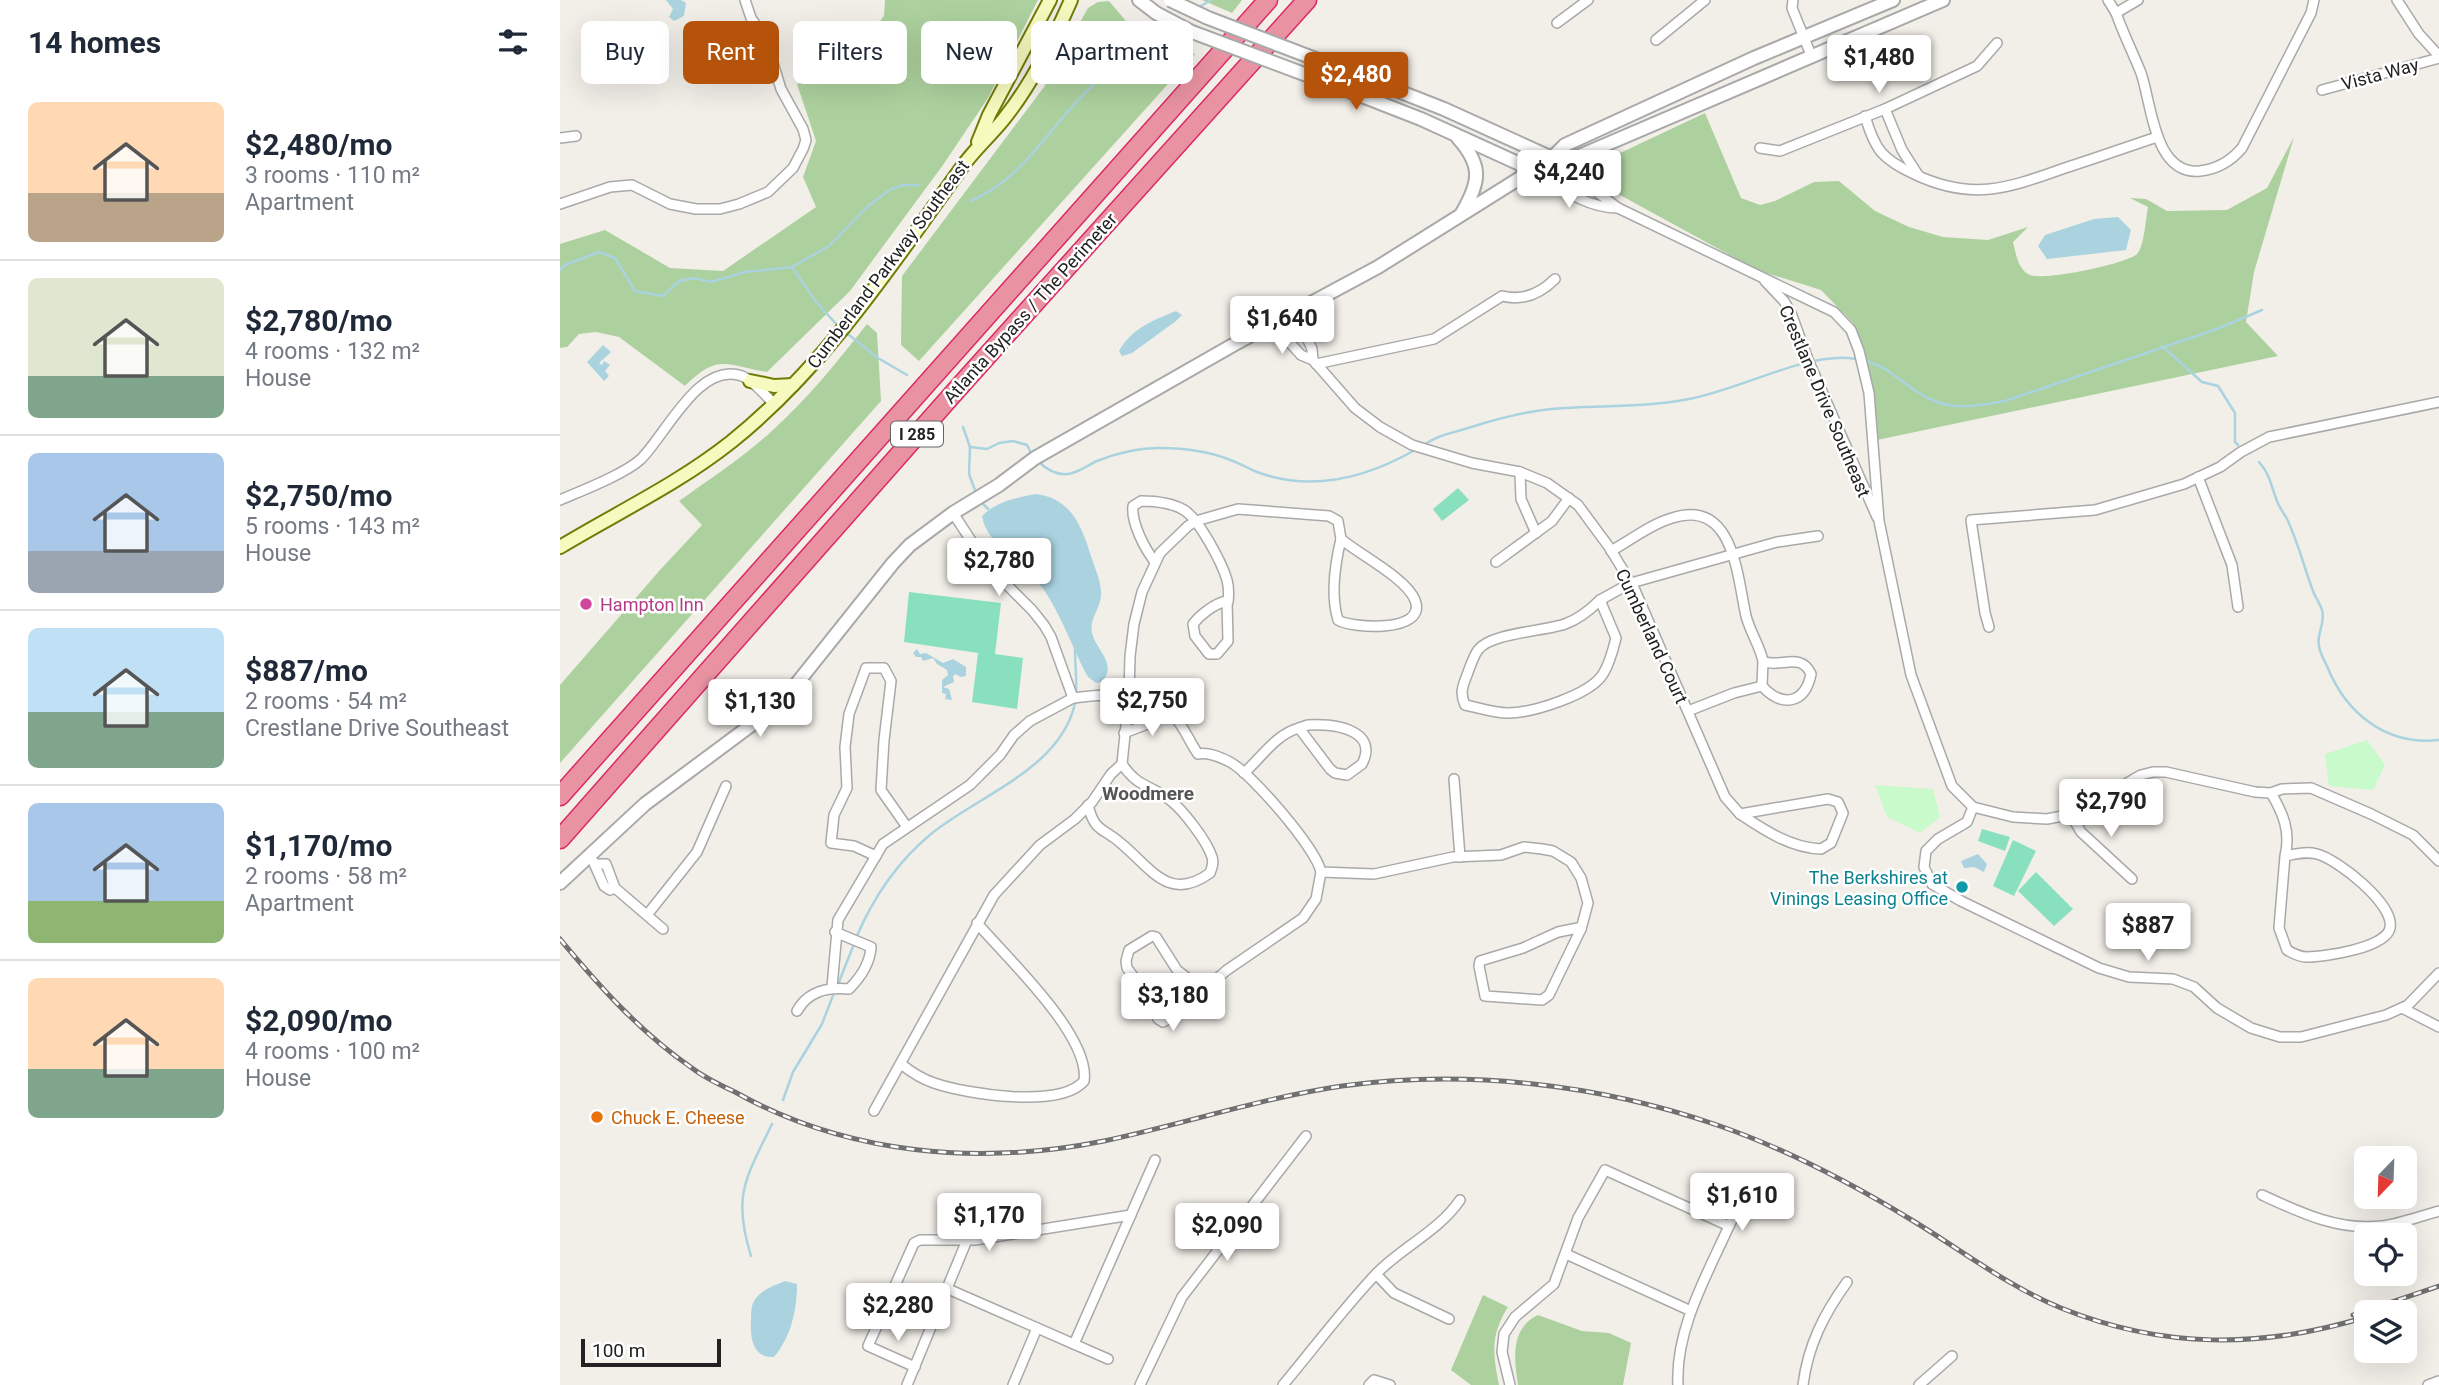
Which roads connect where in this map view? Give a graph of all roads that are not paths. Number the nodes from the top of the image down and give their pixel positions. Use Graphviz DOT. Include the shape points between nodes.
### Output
graph roads {
  1 [pos="745,0"];
  2 [pos="1051,0"];
  3 [pos="1139,0"];
  4 [pos="1170,0"];
  5 [pos="1268,0"];
  6 [pos="1307,0"];
  7 [pos="1587,0"];
  8 [pos="1705,0"];
  9 [pos="1793,0"];
  10 [pos="1893,0"];
  11 [pos="1943,0"];
  12 [pos="2108,0"];
  13 [pos="2138,0"];
  14 [pos="2314,0"];
  15 [pos="2397,0"];
  16 [pos="1071,2"];
  17 [pos="2116,13"];
  18 [pos="1557,23"];
  19 [pos="1804,37"];
  20 [pos="1656,40"];
  21 [pos="1997,43"];
  22 [pos="1811,55"];
  23 [pos="2439,57"];
  24 [pos="2322,90"];
  25 [pos="1885,108"];
  26 [pos="1865,116"];
  27 [pos="1453,133"];
  28 [pos="576,136"];
  29 [pos="2157,137"];
  30 [pos="560,138"];
  31 [pos="975,148"];
  32 [pos="1760,148"];
  33 [pos="1552,158"];
  34 [pos="1533,170"];
  35 [pos="1919,177"];
  36 [pos="560,204"];
  37 [pos="1618,208"];
  38 [pos="1461,214"];
  39 [pos="1750,270"];
  40 [pos="1555,279"];
  41 [pos="1295,312"];
  42 [pos="1273,324"];
  43 [pos="1315,362"];
  44 [pos="750,381"];
  45 [pos="793,385"];
  46 [pos="2439,402"];
  47 [pos="774,404"];
  48 [pos="1520,472"];
  49 [pos="2199,477"];
  50 [pos="1569,498"];
  51 [pos="560,500"];
  52 [pos="953,513"];
  53 [pos="1196,521"];
  54 [pos="1879,521"];
  55 [pos="1536,533"];
  56 [pos="1818,536"];
  57 [pos="1341,538"];
  58 [pos="560,547"];
  59 [pos="1611,551"];
  60 [pos="1732,555"];
  61 [pos="1154,562"];
  62 [pos="1496,562"];
  63 [pos="1631,583"];
  64 [pos="1600,600"];
  65 [pos="1228,602"];
  66 [pos="2238,607"];
  67 [pos="1989,627"];
  68 [pos="1763,662"];
  69 [pos="1762,685"];
  70 [pos="1101,695"];
  71 [pos="1129,695"];
  72 [pos="1073,698"];
  73 [pos="1164,710"];
  74 [pos="1688,711"];
  75 [pos="1126,720"];
  76 [pos="1300,728"];
  77 [pos="1124,733"];
  78 [pos="1122,764"];
  79 [pos="1244,773"];
  80 [pos="1454,779"];
  81 [pos="726,786"];
  82 [pos="2271,793"];
  83 [pos="560,796"];
  84 [pos="1088,806"];
  85 [pos="1973,807"];
  86 [pos="1740,814"];
  87 [pos="2071,815"];
  88 [pos="907,827"];
  89 [pos="560,839"];
  90 [pos="876,856"];
  91 [pos="2285,856"];
  92 [pos="1460,857"];
  93 [pos="592,860"];
  94 [pos="2439,860"];
  95 [pos="1321,872"];
  96 [pos="2132,879"];
  97 [pos="560,883"];
  98 [pos="647,915"];
  99 [pos="977,923"];
  100 [pos="663,929"];
  101 [pos="1581,929"];
  102 [pos="835,932"];
  103 [pos="2439,973"];
  104 [pos="832,987"];
  105 [pos="1203,990"];
  106 [pos="2402,1008"];
  107 [pos="797,1012"];
  108 [pos="2439,1027"];
  109 [pos="901,1064"];
  110 [pos="874,1111"];
  111 [pos="1306,1136"];
  112 [pos="1155,1160"];
  113 [pos="1752,1180"];
  114 [pos="2262,1195"];
  115 [pos="1460,1200"];
  116 [pos="2439,1211"];
  117 [pos="1131,1215"];
  118 [pos="1729,1226"];
  119 [pos="967,1240"];
  120 [pos="1566,1254"];
  121 [pos="1377,1274"];
  122 [pos="1847,1282"];
  123 [pos="948,1290"];
  124 [pos="1691,1311"];
  125 [pos="1449,1319"];
  126 [pos="1037,1328"];
  127 [pos="1074,1344"];
  128 [pos="1952,1356"];
  129 [pos="1108,1359"];
  130 [pos="915,1367"];
  131 [pos="2439,1381"];
  132 [pos="907,1385"];
  133 [pos="1013,1385"];
  134 [pos="1140,1385"];
  135 [pos="1283,1385"];
  136 [pos="1369,1385"];
  137 [pos="1390,1385"];
  138 [pos="1510,1385"];
  139 [pos="1678,1385"];
  140 [pos="1803,1385"];
  141 [pos="1919,1385"];
  142 [pos="2428,1385"];
  1 -- 36 [label="street" via="766,40 781,89 803,129 806,140 793,168 768,192 720,209 670,204 632,185 610,187"];
  2 -- 31 [label="main road, Cumberland Parkway Southeast"];
  3 -- 27 [label="street, bridge" via="1200,35"];
  4 -- 33 [label="street, bridge" via="1444,109"];
  5 -- 83 [label="highway, Atlanta Bypass / The Perimeter / I 285"];
  6 -- 89 [label="highway, Atlanta Bypass / The Perimeter / I 285"];
  7 -- 18 [label="street"];
  8 -- 20 [label="street"];
  9 -- 19 [label="street"];
  10 -- 19 [label="street"];
  11 -- 22 [label="street"];
  12 -- 17 [label="street"];
  13 -- 17 [label="street"];
  14 -- 29 [label="street" via="2249,138 2233,158 2210,170 2181,169"];
  15 -- 23 [label="street"];
  16 -- 31 [label="main road, Cumberland Parkway Southeast" via="1011,109"];
  17 -- 29 [label="street" via="2140,72"];
  19 -- 22 [label="street"];
  19 -- 33 [label="street" via="1565,145"];
  21 -- 25 [label="street" via="1978,66"];
  22 -- 33 [label="street" via="1577,157"];
  23 -- 24 [label="street, Vista Way"];
  25 -- 26 [label="street"];
  25 -- 35 [label="street"];
  26 -- 32 [label="street" via="1780,150"];
  26 -- 35 [label="street" via="1876,149"];
  27 -- 34 [label="street"];
  27 -- 38 [label="street" via="1477,166 1475,188"];
  28 -- 30 [label="street"];
  29 -- 35 [label="street" via="2007,188 1954,189"];
  31 -- 45 [label="main road, Cumberland Parkway Southeast" via="844,326"];
  33 -- 34 [label="street"];
  33 -- 37 [label="street"];
  34 -- 37 [label="street" via="1601,208"];
  34 -- 38 [label="street"];
  37 -- 39 [label="street"];
  38 -- 41 [label="street"];
  39 -- 54 [label="street, Crestlane Drive Southeast" via="1769,284 1791,313"];
  39 -- 54 [label="street, Crestlane Drive Southeast" via="1834,312 1856,339 1868,393"];
  40 -- 43 [label="street" via="1545,290 1516,299 1502,296 1434,339"];
  41 -- 42 [label="street"];
  41 -- 43 [label="street, Cumberland Court"];
  42 -- 43 [label="street, Cumberland Court" via="1301,355"];
  42 -- 52 [label="street" via="1035,458"];
  43 -- 48 [label="street, Cumberland Court" via="1354,408 1412,445"];
  44 -- 45 [label="main road"];
  44 -- 47 [label="street"];
  44 -- 51 [label="street" via="727,373 708,379 639,461"];
  45 -- 47 [label="main road, Cumberland Parkway Southeast"];
  46 -- 49 [label="street" via="2269,437"];
  47 -- 58 [label="main road, Cumberland Parkway Southeast" via="684,477"];
  48 -- 50 [label="street, Cumberland Court"];
  48 -- 55 [label="street" via="1521,499"];
  49 -- 66 [label="street" via="2232,565"];
  49 -- 67 [label="street" via="2095,510 1971,520"];
  50 -- 55 [label="street"];
  50 -- 59 [label="street, Cumberland Court"];
  52 -- 72 [label="street" via="988,565 1044,625"];
  52 -- 93 [label="street" via="893,563 794,687 754,723 645,804"];
  53 -- 57 [label="street" via="1238,509 1322,515 1338,521"];
  53 -- 61 [label="street"];
  53 -- 61 [label="street" via="1171,505 1137,502 1132,512"];
  53 -- 65 [label="street" via="1227,579"];
  54 -- 85 [label="street, Crestlane Drive Southeast" via="1911,675 1952,786"];
  55 -- 62 [label="street"];
  56 -- 60 [label="street"];
  57 -- 57 [label="street" via="1404,583 1415,601 1414,618 1389,625 1338,620 1335,573"];
  59 -- 60 [label="street" via="1661,523 1688,514 1704,516 1718,526"];
  59 -- 63 [label="street, Cumberland Court"];
  60 -- 63 [label="street"];
  60 -- 68 [label="street"];
  61 -- 71 [label="street" via="1134,624"];
  63 -- 64 [label="street"];
  63 -- 74 [label="street, Cumberland Court"];
  64 -- 64 [label="street" via="1567,623 1479,649 1462,685 1465,705 1521,712 1596,683 1616,638"];
  65 -- 65 [label="street" via="1228,641 1217,654 1209,654 1195,636 1193,624"];
  68 -- 69 [label="street"];
  68 -- 69 [label="street" via="1800,662 1811,674 1804,694 1792,700 1776,697"];
  69 -- 74 [label="street, Cumberland Court"];
  70 -- 71 [label="street"];
  70 -- 72 [label="street"];
  70 -- 75 [label="street"];
  71 -- 73 [label="street"];
  71 -- 75 [label="street"];
  72 -- 88 [label="street" via="1030,721 970,785"];
  73 -- 77 [label="street" via="1146,725"];
  73 -- 79 [label="street" via="1178,721 1198,754 1232,763"];
  74 -- 86 [label="street, Cumberland Court" via="1725,797"];
  75 -- 77 [label="street"];
  76 -- 76 [label="street" via="1335,772 1347,775 1365,760 1362,738 1353,731 1315,725"];
  76 -- 79 [label="street" via="1267,748"];
  77 -- 78 [label="street"];
  78 -- 84 [label="street"];
  78 -- 84 [label="street" via="1134,780 1171,800 1194,827 1212,856 1210,873 1188,885 1160,879 1093,823"];
  79 -- 95 [label="street" via="1301,834"];
  80 -- 92 [label="street"];
  81 -- 98 [label="street" via="697,852"];
  82 -- 87 [label="street" via="2153,772"];
  82 -- 91 [label="street" via="2286,825"];
  82 -- 94 [label="street" via="2311,788 2413,835"];
  84 -- 99 [label="street" via="1023,861"];
  85 -- 87 [label="street" via="2024,818"];
  85 -- 106 [label="street" via="1967,822 1929,846 1924,855 1927,879 1961,901 2099,968 2129,977 2173,979 2194,987 2250,1028 2280,1037 2301,1037"];
  86 -- 86 [label="street" via="1828,799 1838,802 1843,813 1831,843 1821,849 1771,834"];
  87 -- 96 [label="street" via="2081,832"];
  88 -- 90 [label="street" via="883,844"];
  88 -- 90 [label="street" via="881,790 891,681 884,668 866,668 849,714 847,788 834,815 831,844 854,846"];
  90 -- 102 [label="street"];
  91 -- 91 [label="street" via="2279,928 2287,950 2305,957 2343,952 2371,945 2387,935 2390,920 2384,907 2337,863 2314,853"];
  92 -- 95 [label="street" via="1374,874"];
  92 -- 101 [label="street" via="1501,855 1524,847 1564,857 1576,868 1588,899"];
  93 -- 97 [label="street"];
  93 -- 98 [label="street" via="606,864 615,888"];
  95 -- 105 [label="street" via="1316,899 1303,918"];
  98 -- 100 [label="street"];
  99 -- 109 [label="street"];
  99 -- 109 [label="street" via="1062,1022 1081,1056 1084,1081 1077,1088 1045,1096 978,1094 932,1082"];
  101 -- 101 [label="street" via="1558,932 1480,961 1485,996 1542,1000 1553,990"];
  102 -- 104 [label="street"];
  102 -- 104 [label="street" via="871,947 861,977 849,989"];
  103 -- 106 [label="street"];
  104 -- 107 [label="street" via="802,1001"];
  105 -- 105 [label="street" via="1177,970 1153,936 1129,950 1127,968 1163,1022"];
  106 -- 108 [label="street"];
  109 -- 110 [label="street"];
  111 -- 134 [label="street" via="1182,1297"];
  112 -- 117 [label="street"];
  113 -- 118 [label="street"];
  114 -- 116 [label="street" via="2328,1222 2353,1226 2381,1226"];
  115 -- 121 [label="street"];
  117 -- 119 [label="street"];
  117 -- 127 [label="street"];
  118 -- 120 [label="street" via="1605,1170 1578,1219"];
  118 -- 124 [label="street"];
  119 -- 123 [label="street"];
  119 -- 130 [label="street" via="914,1243 868,1346"];
  120 -- 124 [label="street"];
  120 -- 138 [label="street" via="1554,1284 1515,1317 1504,1334 1502,1352"];
  121 -- 125 [label="street" via="1394,1293"];
  121 -- 135 [label="street"];
  122 -- 140 [label="street" via="1820,1322"];
  123 -- 126 [label="street"];
  123 -- 130 [label="street"];
  124 -- 139 [label="street"];
  126 -- 127 [label="street"];
  126 -- 133 [label="street"];
  127 -- 129 [label="street"];
  128 -- 141 [label="street"];
  130 -- 132 [label="street"];
  131 -- 142 [label="street"];
  136 -- 137 [label="street" via="1374,1380"];
}
